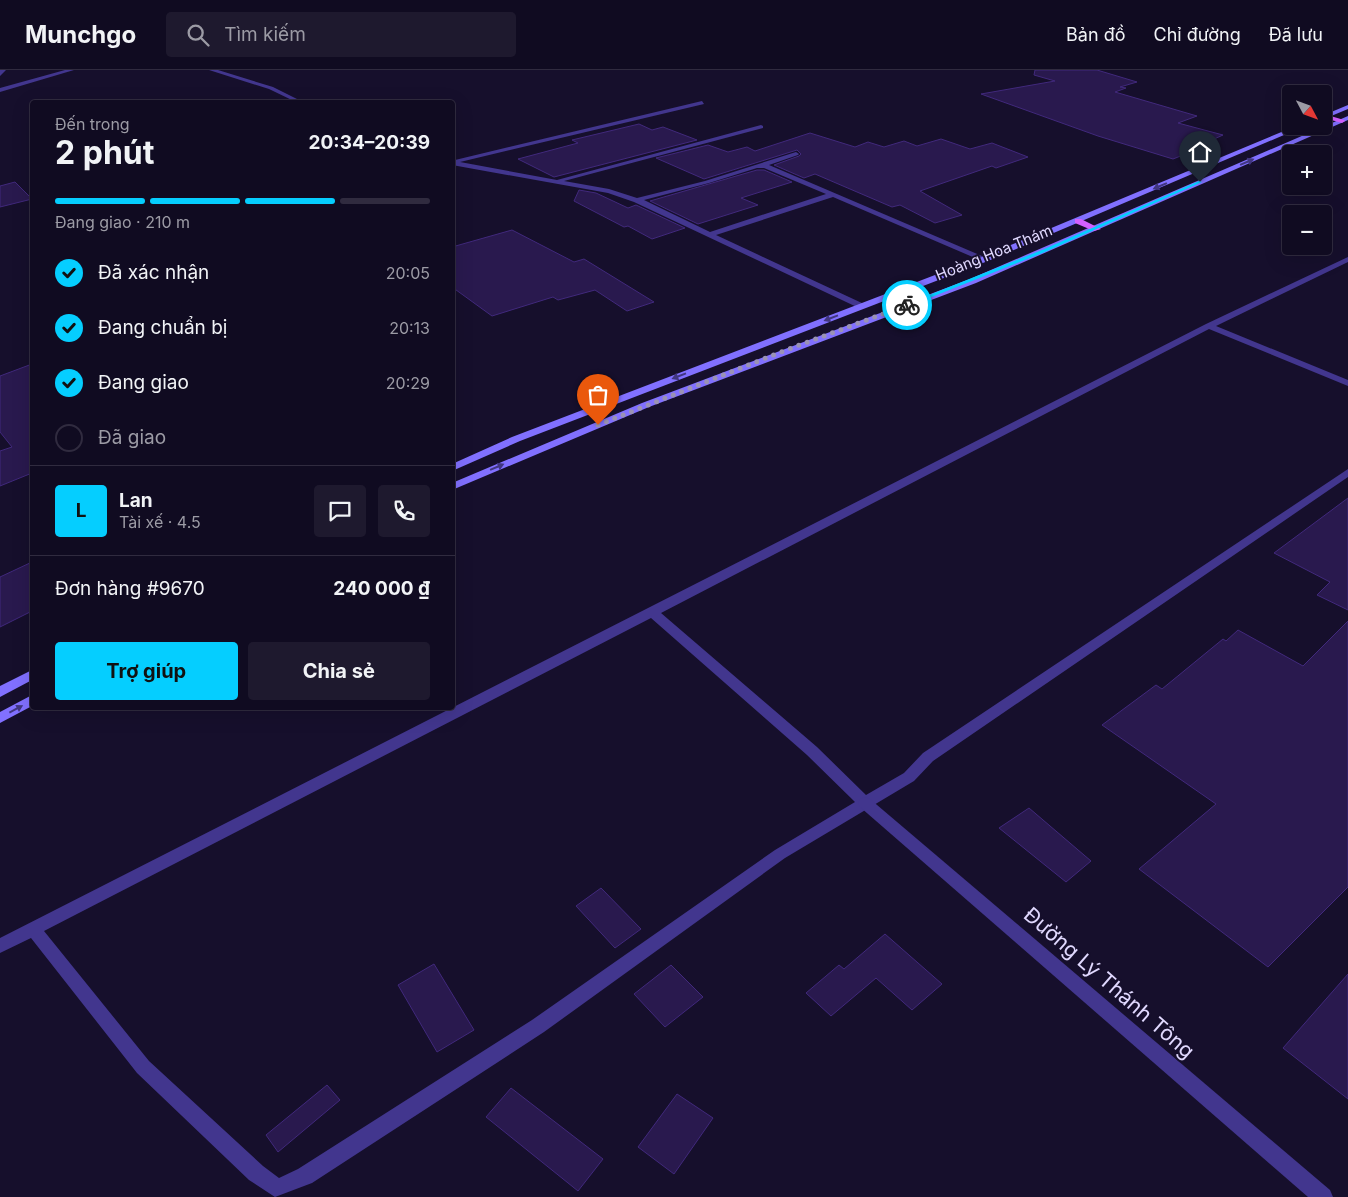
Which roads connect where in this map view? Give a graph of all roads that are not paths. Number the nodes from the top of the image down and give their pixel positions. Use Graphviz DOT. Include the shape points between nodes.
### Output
graph roads {
  1 [pos="4,70"];
  2 [pos="70,70"];
  3 [pos="212,70"];
  4 [pos="0,74"];
  5 [pos="0,90"];
  6 [pos="296,100"];
  7 [pos="702,103"];
  8 [pos="1348,107"];
  9 [pos="1332,113"];
  10 [pos="1332,117"];
  11 [pos="1345,119"];
  12 [pos="761,127"];
  13 [pos="1282,134"];
  14 [pos="796,154"];
  15 [pos="455,162"];
  16 [pos="455,164"];
  17 [pos="760,166"];
  18 [pos="555,181"];
  19 [pos="832,195"];
  20 [pos="637,200"];
  21 [pos="1078,220"];
  22 [pos="1097,228"];
  23 [pos="711,234"];
  24 [pos="1348,259"];
  25 [pos="985,260"];
  26 [pos="861,306"];
  27 [pos="1209,326"];
  28 [pos="1348,383"];
  29 [pos="455,467"];
  30 [pos="1348,472"];
  31 [pos="455,487"];
  32 [pos="652,612"];
  33 [pos="30,676"];
  34 [pos="0,692"];
  35 [pos="30,701"];
  36 [pos="0,718"];
  37 [pos="865,803"];
  38 [pos="33,929"];
  39 [pos="0,946"];
  40 [pos="1323,1197"];
  1 -- 4 [label="street"];
  2 -- 5 [label="street"];
  3 -- 6 [label="street" via="271,88"];
  7 -- 15 [label="street"];
  8 -- 9 [label="main road"];
  10 -- 11 [label="main road"];
  22 -- 11 [label="main road, Hoàng Hoa Thám, one-way"];
  12 -- 18 [label="street"];
  13 -- 21 [label="main road, Hoàng Hoa Thám, one-way"];
  14 -- 17 [label="street"];
  16 -- 18 [label="street"];
  17 -- 19 [label="street"];
  17 -- 20 [label="street"];
  18 -- 20 [label="street"];
  19 -- 23 [label="street"];
  19 -- 25 [label="street"];
  20 -- 23 [label="street"];
  21 -- 22 [label="main road"];
  21 -- 25 [label="main road, Hoàng Hoa Thám"];
  31 -- 22 [label="main road, Hoàng Hoa Thám, one-way" via="580,432 972,281"];
  23 -- 26 [label="street"];
  24 -- 27 [label="street"];
  25 -- 26 [label="main road, Hoàng Hoa Thám"];
  26 -- 29 [label="main road, Hoàng Hoa Thám, one-way" via="516,439"];
  27 -- 28 [label="street"];
  27 -- 32 [label="street"];
  30 -- 37 [label="street" via="928,757 909,777"];
  32 -- 37 [label="street, Đường Lý Thánh Tông" via="812,751"];
  32 -- 38 [label="street"];
  33 -- 34 [label="main road"];
  36 -- 35 [label="main road, one-way"];
  37 -- 38 [label="street" via="780,854 538,1026 306,1176 278,1188 256,1173 143,1067"];
  37 -- 40 [label="street, Đường Lý Thánh Tông"];
  38 -- 39 [label="street"];
}
